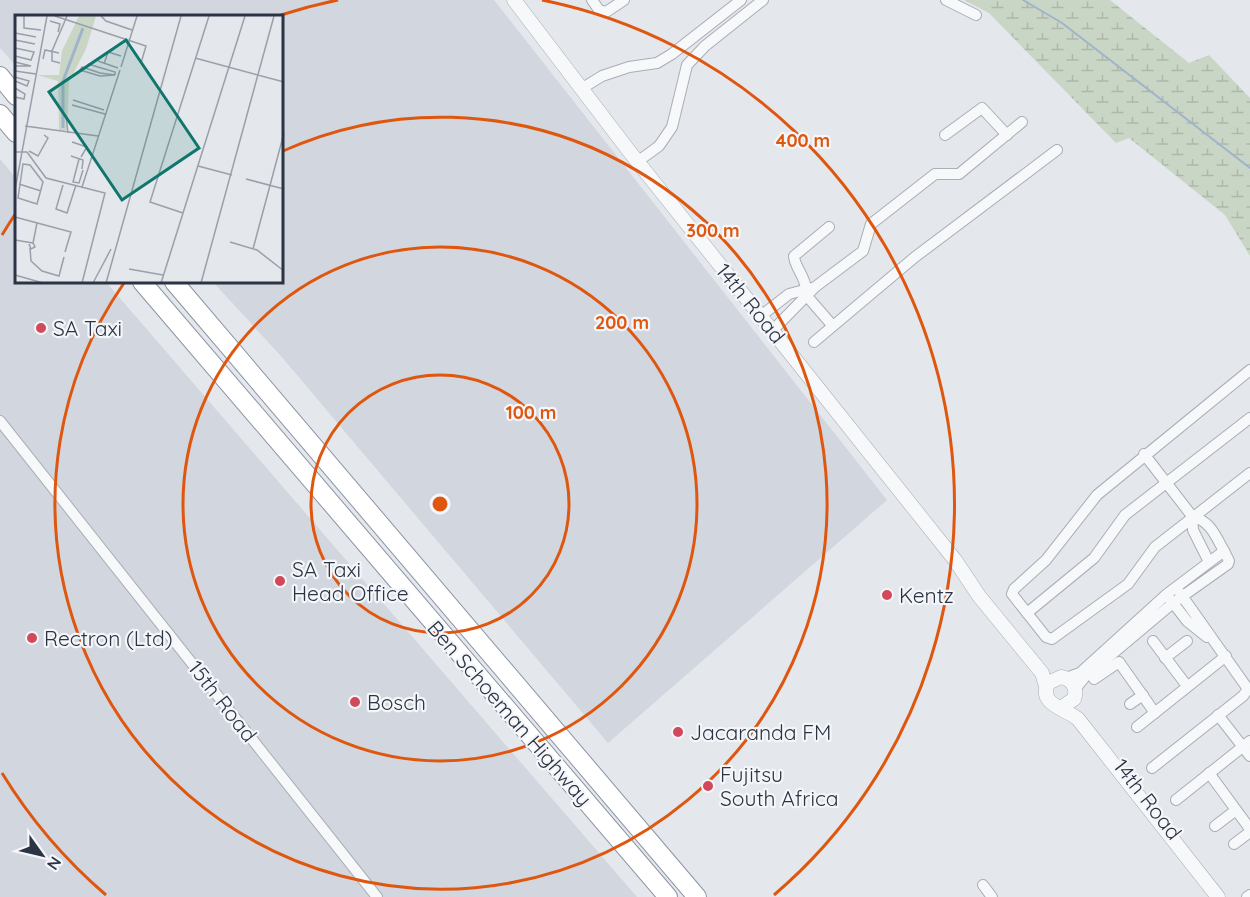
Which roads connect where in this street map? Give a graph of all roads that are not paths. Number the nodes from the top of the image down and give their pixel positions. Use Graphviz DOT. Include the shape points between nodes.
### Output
graph roads {
  1 [pos="514,0"];
  2 [pos="592,0"];
  3 [pos="624,0"];
  4 [pos="741,0"];
  5 [pos="764,0"];
  6 [pos="946,0"];
  7 [pos="976,15"];
  8 [pos="0,62"];
  9 [pos="0,76"];
  10 [pos="15,80"];
  11 [pos="581,89"];
  12 [pos="15,95"];
  13 [pos="0,114"];
  14 [pos="1022,122"];
  15 [pos="15,132"];
  16 [pos="945,135"];
  17 [pos="1007,135"];
  18 [pos="1057,150"];
  19 [pos="637,162"];
  20 [pos="829,227"];
  21 [pos="144,284"];
  22 [pos="176,284"];
  23 [pos="809,290"];
  24 [pos="762,315"];
  25 [pos="832,325"];
  26 [pos="773,330"];
  27 [pos="814,342"];
  28 [pos="1250,370"];
  29 [pos="1250,418"];
  30 [pos="0,421"];
  31 [pos="1144,454"];
  32 [pos="1250,473"];
  33 [pos="1166,484"];
  34 [pos="1192,516"];
  35 [pos="1224,551"];
  36 [pos="1209,562"];
  37 [pos="967,576"];
  38 [pos="1175,596"];
  39 [pos="1027,614"];
  40 [pos="1120,634"];
  41 [pos="1153,641"];
  42 [pos="1187,641"];
  43 [pos="1130,646"];
  44 [pos="1226,656"];
  45 [pos="1165,658"];
  46 [pos="1062,677"];
  47 [pos="1094,679"];
  48 [pos="1046,686"];
  49 [pos="1187,686"];
  50 [pos="1143,695"];
  51 [pos="1070,698"];
  52 [pos="1130,704"];
  53 [pos="1155,713"];
  54 [pos="1218,715"];
  55 [pos="1137,726"];
  56 [pos="1246,744"];
  57 [pos="1250,756"];
  58 [pos="1152,768"];
  59 [pos="1209,773"];
  60 [pos="1176,800"];
  61 [pos="1236,810"];
  62 [pos="1215,826"];
  63 [pos="1250,830"];
  64 [pos="1234,844"];
  65 [pos="983,885"];
  66 [pos="377,897"];
  67 [pos="668,897"];
  68 [pos="697,897"];
  69 [pos="992,897"];
  70 [pos="1218,897"];
  71 [pos="1225,897"];
  1 -- 11 [label="street, 14th Road"];
  2 -- 3 [label="street" via="599,10 606,12"];
  4 -- 11 [label="street" via="657,63 602,76"];
  5 -- 19 [label="street" via="687,65 672,127 659,146"];
  6 -- 7 [label="street"];
  8 -- 10 [label="highway"];
  9 -- 12 [label="highway"];
  11 -- 19 [label="street, 14th Road"];
  13 -- 15 [label="highway"];
  14 -- 17 [label="street"];
  16 -- 17 [label="street" via="982,108"];
  17 -- 23 [label="street" via="959,174 935,174 871,224 863,251"];
  18 -- 25 [label="street"];
  19 -- 24 [label="street, 14th Road"];
  20 -- 23 [label="street" via="794,256"];
  21 -- 67 [label="highway, Ben Schoeman Highway"];
  22 -- 68 [label="highway, Ben Schoeman Highway"];
  23 -- 24 [label="street" via="789,294"];
  23 -- 25 [label="street"];
  23 -- 26 [label="street"];
  24 -- 26 [label="street, 14th Road"];
  25 -- 27 [label="street"];
  26 -- 37 [label="street, 14th Road"];
  28 -- 31 [label="street"];
  29 -- 33 [label="street"];
  30 -- 66 [label="street, 15th Road"];
  31 -- 33 [label="street"];
  31 -- 39 [label="street" via="1097,495 1046,560 1012,591"];
  32 -- 34 [label="street"];
  33 -- 34 [label="street"];
  33 -- 39 [label="street" via="1125,515 1094,558"];
  34 -- 35 [label="street" via="1211,526"];
  34 -- 36 [label="street" via="1193,530"];
  34 -- 39 [label="street" via="1155,547 1128,584 1052,639"];
  35 -- 36 [label="street"];
  35 -- 38 [label="street" via="1229,563"];
  36 -- 38 [label="street"];
  37 -- 46 [label="street, 14th Road" via="1047,669"];
  37 -- 48 [label="street, 14th Road" via="1042,673"];
  38 -- 40 [label="street"];
  38 -- 43 [label="street"];
  38 -- 44 [label="street" via="1187,621"];
  40 -- 43 [label="street"];
  40 -- 46 [label="street" via="1080,673"];
  41 -- 45 [label="street"];
  42 -- 45 [label="street"];
  43 -- 51 [label="street" via="1085,677"];
  44 -- 49 [label="street"];
  44 -- 54 [label="street" via="1248,689"];
  45 -- 49 [label="street"];
  46 -- 48 [label="street"];
  46 -- 51 [label="street, 14th Road"];
  47 -- 50 [label="street" via="1119,662"];
  48 -- 51 [label="street, 14th Road" via="1048,702"];
  49 -- 53 [label="street"];
  50 -- 52 [label="street"];
  50 -- 53 [label="street"];
  51 -- 70 [label="street, 14th Road" via="1078,719"];
  51 -- 71 [label="street, 14th Road"];
  53 -- 55 [label="street"];
  54 -- 56 [label="street"];
  54 -- 58 [label="street"];
  56 -- 57 [label="street"];
  56 -- 59 [label="street"];
  59 -- 60 [label="street"];
  59 -- 61 [label="street"];
  61 -- 62 [label="street"];
  61 -- 63 [label="street"];
  63 -- 64 [label="street"];
  65 -- 69 [label="street"];
}
